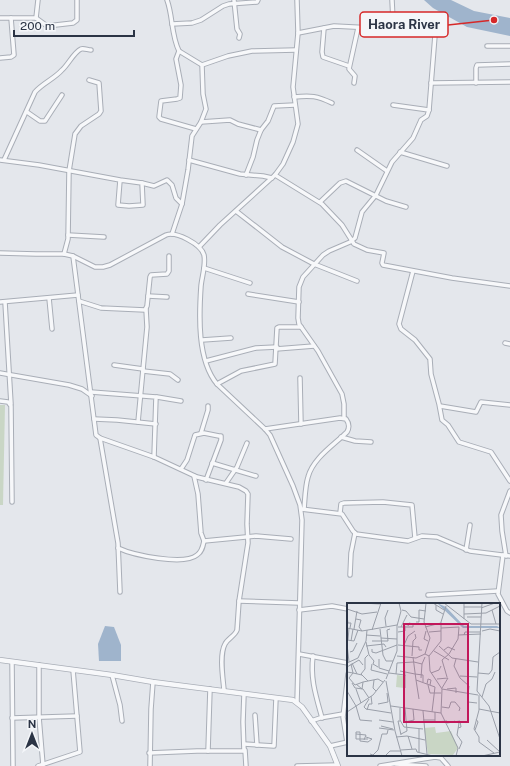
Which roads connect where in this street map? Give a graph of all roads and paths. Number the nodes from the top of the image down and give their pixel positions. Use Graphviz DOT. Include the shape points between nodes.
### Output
graph roads {
  1 [pos="38,0"];
  2 [pos="77,0"];
  3 [pos="167,0"];
  4 [pos="258,0"];
  5 [pos="297,0"];
  6 [pos="392,0"];
  7 [pos="234,1"];
  8 [pos="0,18"];
  9 [pos="11,18"];
  10 [pos="36,18"];
  11 [pos="393,20"];
  12 [pos="172,24"];
  13 [pos="324,28"];
  14 [pos="358,28"];
  15 [pos="298,33"];
  16 [pos="239,38"];
  17 [pos="487,46"];
  18 [pos="510,46"];
  19 [pos="91,50"];
  20 [pos="296,50"];
  21 [pos="179,51"];
  22 [pos="0,58"];
  23 [pos="510,64"];
  24 [pos="202,65"];
  25 [pos="350,66"];
  26 [pos="89,80"];
  27 [pos="354,82"];
  28 [pos="476,82"];
  29 [pos="510,82"];
  30 [pos="432,83"];
  31 [pos="62,95"];
  32 [pos="294,97"];
  33 [pos="332,103"];
  34 [pos="295,105"];
  35 [pos="392,105"];
  36 [pos="429,110"];
  37 [pos="27,112"];
  38 [pos="201,122"];
  39 [pos="196,129"];
  40 [pos="261,130"];
  41 [pos="357,150"];
  42 [pos="400,152"];
  43 [pos="2,160"];
  44 [pos="189,160"];
  45 [pos="447,166"];
  46 [pos="69,171"];
  47 [pos="387,171"];
  48 [pos="246,175"];
  49 [pos="274,177"];
  50 [pos="120,180"];
  51 [pos="142,183"];
  52 [pos="376,195"];
  53 [pos="320,202"];
  54 [pos="182,204"];
  55 [pos="406,207"];
  56 [pos="236,211"];
  57 [pos="172,234"];
  58 [pos="68,235"];
  59 [pos="104,237"];
  60 [pos="352,241"];
  61 [pos="199,247"];
  62 [pos="0,253"];
  63 [pos="64,254"];
  64 [pos="73,256"];
  65 [pos="169,256"];
  66 [pos="314,264"];
  67 [pos="204,268"];
  68 [pos="413,271"];
  69 [pos="357,281"];
  70 [pos="250,283"];
  71 [pos="510,286"];
  72 [pos="248,294"];
  73 [pos="78,295"];
  74 [pos="148,296"];
  75 [pos="167,297"];
  76 [pos="49,298"];
  77 [pos="79,301"];
  78 [pos="0,302"];
  79 [pos="5,302"];
  80 [pos="299,302"];
  81 [pos="146,310"];
  82 [pos="301,327"];
  83 [pos="52,329"];
  84 [pos="231,338"];
  85 [pos="202,340"];
  86 [pos="505,343"];
  87 [pos="510,344"];
  88 [pos="314,346"];
  89 [pos="277,348"];
  90 [pos="206,361"];
  91 [pos="114,365"];
  92 [pos="143,370"];
  93 [pos="0,373"];
  94 [pos="9,374"];
  95 [pos="300,378"];
  96 [pos="178,380"];
  97 [pos="217,384"];
  98 [pos="91,392"];
  99 [pos="140,395"];
  100 [pos="92,396"];
  101 [pos="157,397"];
  102 [pos="0,401"];
  103 [pos="181,401"];
  104 [pos="10,404"];
  105 [pos="510,405"];
  106 [pos="208,406"];
  107 [pos="440,406"];
  108 [pos="344,418"];
  109 [pos="94,419"];
  110 [pos="138,422"];
  111 [pos="156,424"];
  112 [pos="300,424"];
  113 [pos="265,429"];
  114 [pos="201,433"];
  115 [pos="342,437"];
  116 [pos="100,438"];
  117 [pos="371,442"];
  118 [pos="247,443"];
  119 [pos="154,457"];
  120 [pos="212,463"];
  121 [pos="181,469"];
  122 [pos="235,470"];
  123 [pos="194,476"];
  124 [pos="256,476"];
  125 [pos="206,480"];
  126 [pos="510,482"];
  127 [pos="226,483"];
  128 [pos="510,491"];
  129 [pos="12,502"];
  130 [pos="302,509"];
  131 [pos="340,513"];
  132 [pos="470,525"];
  133 [pos="355,533"];
  134 [pos="248,537"];
  135 [pos="416,538"];
  136 [pos="291,539"];
  137 [pos="204,541"];
  138 [pos="118,548"];
  139 [pos="466,550"];
  140 [pos="506,556"];
  141 [pos="350,575"];
  142 [pos="498,591"];
  143 [pos="120,592"];
  144 [pos="428,595"];
  145 [pos="239,601"];
  146 [pos="299,603"];
  147 [pos="347,609"];
  148 [pos="299,610"];
  149 [pos="510,613"];
  150 [pos="299,654"];
  151 [pos="313,656"];
  152 [pos="0,660"];
  153 [pos="12,662"];
  154 [pos="347,663"];
  155 [pos="39,665"];
  156 [pos="73,670"];
  157 [pos="112,675"];
  158 [pos="153,682"];
  159 [pos="347,684"];
  160 [pos="210,689"];
  161 [pos="224,690"];
  162 [pos="244,694"];
  163 [pos="276,698"];
  164 [pos="297,702"];
  165 [pos="344,714"];
  166 [pos="255,715"];
  167 [pos="77,716"];
  168 [pos="39,717"];
  169 [pos="12,718"];
  170 [pos="322,718"];
  171 [pos="122,721"];
  172 [pos="311,721"];
  173 [pos="347,739"];
  174 [pos="347,742"];
  175 [pos="244,744"];
  176 [pos="257,745"];
  177 [pos="330,746"];
  178 [pos="245,750"];
  179 [pos="208,751"];
  180 [pos="149,753"];
  181 [pos="414,756"];
  182 [pos="414,760"];
  183 [pos="43,764"];
  184 [pos="395,764"];
  185 [pos="338,765"];
  186 [pos="13,766"];
  187 [pos="38,766"];
  188 [pos="150,766"];
  189 [pos="246,766"];
  190 [pos="297,766"];
  191 [pos="380,766"];
  192 [pos="426,766"];
  193 [pos="448,766"];
  1 -- 10 [label="street"];
  2 -- 10 [label="street" via="77,20 73,23 47,26"];
  3 -- 12 [label="street"];
  4 -- 7 [label="street"];
  5 -- 15 [label="street"];
  6 -- 11 [label="street"];
  7 -- 12 [label="street" via="201,20"];
  7 -- 16 [label="street"];
  8 -- 9 [label="street"];
  9 -- 10 [label="street"];
  9 -- 22 [label="street" via="14,55"];
  11 -- 14 [label="street" via="378,20 373,28"];
  11 -- 30 [label="street" via="436,21"];
  12 -- 21 [label="street"];
  13 -- 14 [label="street"];
  13 -- 15 [label="street"];
  13 -- 25 [label="street" via="323,57"];
  14 -- 25 [label="street"];
  15 -- 20 [label="street"];
  17 -- 18 [label="street"];
  19 -- 37 [label="street" via="80,50 63,70 40,86 32,97"];
  20 -- 24 [label="street" via="252,51"];
  20 -- 32 [label="street"];
  21 -- 24 [label="street"];
  21 -- 39 [label="street" via="176,57 180,98 161,101 159,117"];
  23 -- 28 [label="street" via="477,65"];
  24 -- 38 [label="street" via="206,107"];
  25 -- 27 [label="street" via="355,76"];
  26 -- 46 [label="street" via="99,83 101,111 77,131"];
  28 -- 29 [label="street"];
  28 -- 30 [label="street"];
  30 -- 36 [label="street"];
  31 -- 37 [label="street" via="45,121 40,121"];
  32 -- 33 [label="street" via="318,96"];
  32 -- 34 [label="street"];
  34 -- 40 [label="street" via="275,106"];
  34 -- 49 [label="street" via="298,121 296,136"];
  35 -- 36 [label="street"];
  36 -- 42 [label="street" via="413,138"];
  37 -- 43 [label="street"];
  38 -- 39 [label="street"];
  38 -- 40 [label="street" via="230,120"];
  39 -- 44 [label="street" via="191,139"];
  40 -- 48 [label="street"];
  41 -- 47 [label="street"];
  42 -- 45 [label="street"];
  42 -- 47 [label="street"];
  43 -- 46 [label="street"];
  44 -- 48 [label="street"];
  44 -- 54 [label="street"];
  46 -- 50 [label="street"];
  46 -- 58 [label="street"];
  47 -- 52 [label="street"];
  48 -- 49 [label="street"];
  49 -- 53 [label="street"];
  49 -- 56 [label="street"];
  50 -- 51 [label="street"];
  50 -- 51 [label="street" via="118,205 143,205"];
  51 -- 54 [label="street" via="154,186 167,180"];
  52 -- 53 [label="street" via="344,181"];
  52 -- 55 [label="street"];
  52 -- 60 [label="street" via="362,212"];
  53 -- 60 [label="street" via="342,225"];
  54 -- 57 [label="street"];
  56 -- 61 [label="street"];
  56 -- 66 [label="street" via="280,245"];
  57 -- 61 [label="street" via="181,236"];
  57 -- 64 [label="street" via="103,267 90,266"];
  58 -- 59 [label="street"];
  58 -- 63 [label="street"];
  60 -- 66 [label="street" via="326,253"];
  60 -- 68 [label="street" via="358,247 384,253 383,265"];
  61 -- 67 [label="street" via="204,254"];
  62 -- 63 [label="street"];
  63 -- 64 [label="street"];
  64 -- 73 [label="street"];
  65 -- 74 [label="street" via="167,274 150,276"];
  66 -- 69 [label="street"];
  66 -- 80 [label="street" via="301,280"];
  67 -- 70 [label="street"];
  67 -- 85 [label="street" via="200,295"];
  68 -- 71 [label="street"];
  68 -- 107 [label="street" via="399,324 430,359 431,374"];
  72 -- 80 [label="street"];
  73 -- 76 [label="street"];
  73 -- 77 [label="street"];
  74 -- 75 [label="street"];
  74 -- 81 [label="street"];
  76 -- 79 [label="street"];
  76 -- 83 [label="street"];
  77 -- 81 [label="street" via="108,309"];
  77 -- 98 [label="street"];
  78 -- 79 [label="street"];
  79 -- 94 [label="street"];
  80 -- 82 [label="street" via="298,318"];
  81 -- 92 [label="street"];
  82 -- 88 [label="street"];
  82 -- 89 [label="street" via="278,328"];
  84 -- 85 [label="street"];
  85 -- 90 [label="street"];
  86 -- 87 [label="street"];
  88 -- 89 [label="street"];
  88 -- 108 [label="street" via="342,394"];
  89 -- 90 [label="street" via="256,348"];
  89 -- 97 [label="street" via="275,364 241,370"];
  90 -- 97 [label="street"];
  91 -- 92 [label="street"];
  92 -- 96 [label="street" via="170,374"];
  92 -- 99 [label="street"];
  93 -- 94 [label="street"];
  94 -- 100 [label="street" via="69,384"];
  94 -- 104 [label="street"];
  95 -- 112 [label="street"];
  97 -- 113 [label="street"];
  98 -- 99 [label="street"];
  98 -- 100 [label="street"];
  99 -- 101 [label="street"];
  99 -- 110 [label="street"];
  100 -- 109 [label="street"];
  101 -- 103 [label="street"];
  101 -- 111 [label="street"];
  102 -- 104 [label="street"];
  104 -- 129 [label="street"];
  105 -- 107 [label="street" via="481,401 476,412"];
  106 -- 114 [label="street"];
  107 -- 126 [label="street" via="442,420 458,441 491,452"];
  108 -- 112 [label="street"];
  108 -- 115 [label="street" via="349,428"];
  109 -- 110 [label="street"];
  109 -- 116 [label="street" via="95,433"];
  110 -- 111 [label="street"];
  111 -- 119 [label="street"];
  112 -- 113 [label="street"];
  113 -- 130 [label="street" via="274,441"];
  114 -- 120 [label="street" via="220,436 221,440"];
  114 -- 121 [label="street" via="194,436 187,460"];
  115 -- 117 [label="street"];
  115 -- 130 [label="street" via="312,468 307,478"];
  116 -- 119 [label="street"];
  116 -- 138 [label="street"];
  118 -- 122 [label="street"];
  119 -- 121 [label="street"];
  120 -- 122 [label="street"];
  120 -- 125 [label="street"];
  121 -- 123 [label="street"];
  122 -- 124 [label="street"];
  122 -- 127 [label="street"];
  123 -- 125 [label="street"];
  123 -- 137 [label="street"];
  125 -- 127 [label="street"];
  127 -- 134 [label="street" via="244,489 248,494"];
  128 -- 140 [label="street" via="501,516"];
  130 -- 131 [label="street"];
  130 -- 146 [label="street"];
  131 -- 133 [label="street"];
  131 -- 135 [label="street" via="341,504 344,503 384,502 412,505"];
  132 -- 139 [label="street"];
  133 -- 135 [label="street" via="405,541"];
  133 -- 141 [label="street"];
  134 -- 136 [label="street"];
  134 -- 137 [label="street"];
  134 -- 145 [label="street"];
  135 -- 139 [label="street" via="436,537"];
  137 -- 138 [label="street" via="199,553 187,559 139,556"];
  138 -- 143 [label="street"];
  139 -- 140 [label="street"];
  140 -- 142 [label="street"];
  142 -- 144 [label="street"];
  142 -- 149 [label="street"];
  145 -- 146 [label="street"];
  145 -- 161 [label="street" via="235,634 223,648"];
  146 -- 148 [label="street"];
  147 -- 148 [label="street" via="332,606"];
  148 -- 150 [label="street"];
  150 -- 151 [label="street"];
  150 -- 164 [label="street"];
  151 -- 154 [label="street"];
  151 -- 170 [label="street" via="312,679"];
  152 -- 153 [label="street"];
  153 -- 155 [label="street"];
  153 -- 169 [label="street"];
  155 -- 156 [label="street"];
  155 -- 168 [label="street"];
  156 -- 157 [label="street"];
  156 -- 167 [label="street"];
  157 -- 158 [label="street"];
  157 -- 171 [label="street"];
  158 -- 160 [label="street"];
  158 -- 180 [label="street"];
  159 -- 165 [label="street"];
  160 -- 161 [label="street"];
  160 -- 179 [label="street"];
  161 -- 162 [label="street"];
  162 -- 163 [label="street"];
  162 -- 175 [label="street"];
  163 -- 164 [label="street"];
  163 -- 176 [label="street" via="274,746"];
  164 -- 172 [label="street"];
  165 -- 170 [label="street"];
  165 -- 173 [label="street"];
  166 -- 176 [label="street"];
  167 -- 168 [label="street"];
  167 -- 183 [label="street" via="80,752"];
  168 -- 169 [label="street"];
  168 -- 183 [label="street"];
  169 -- 186 [label="street"];
  170 -- 172 [label="street"];
  172 -- 177 [label="street"];
  174 -- 177 [label="street"];
  175 -- 176 [label="street"];
  175 -- 178 [label="street"];
  177 -- 185 [label="street"];
  178 -- 179 [label="street"];
  178 -- 189 [label="street"];
  179 -- 180 [label="street"];
  180 -- 188 [label="street"];
  181 -- 182 [label="street"];
  182 -- 184 [label="street"];
  182 -- 193 [label="street" via="438,757"];
  183 -- 187 [label="street"];
  184 -- 191 [label="street"];
  184 -- 192 [label="street"];
  185 -- 190 [label="street"];
}
